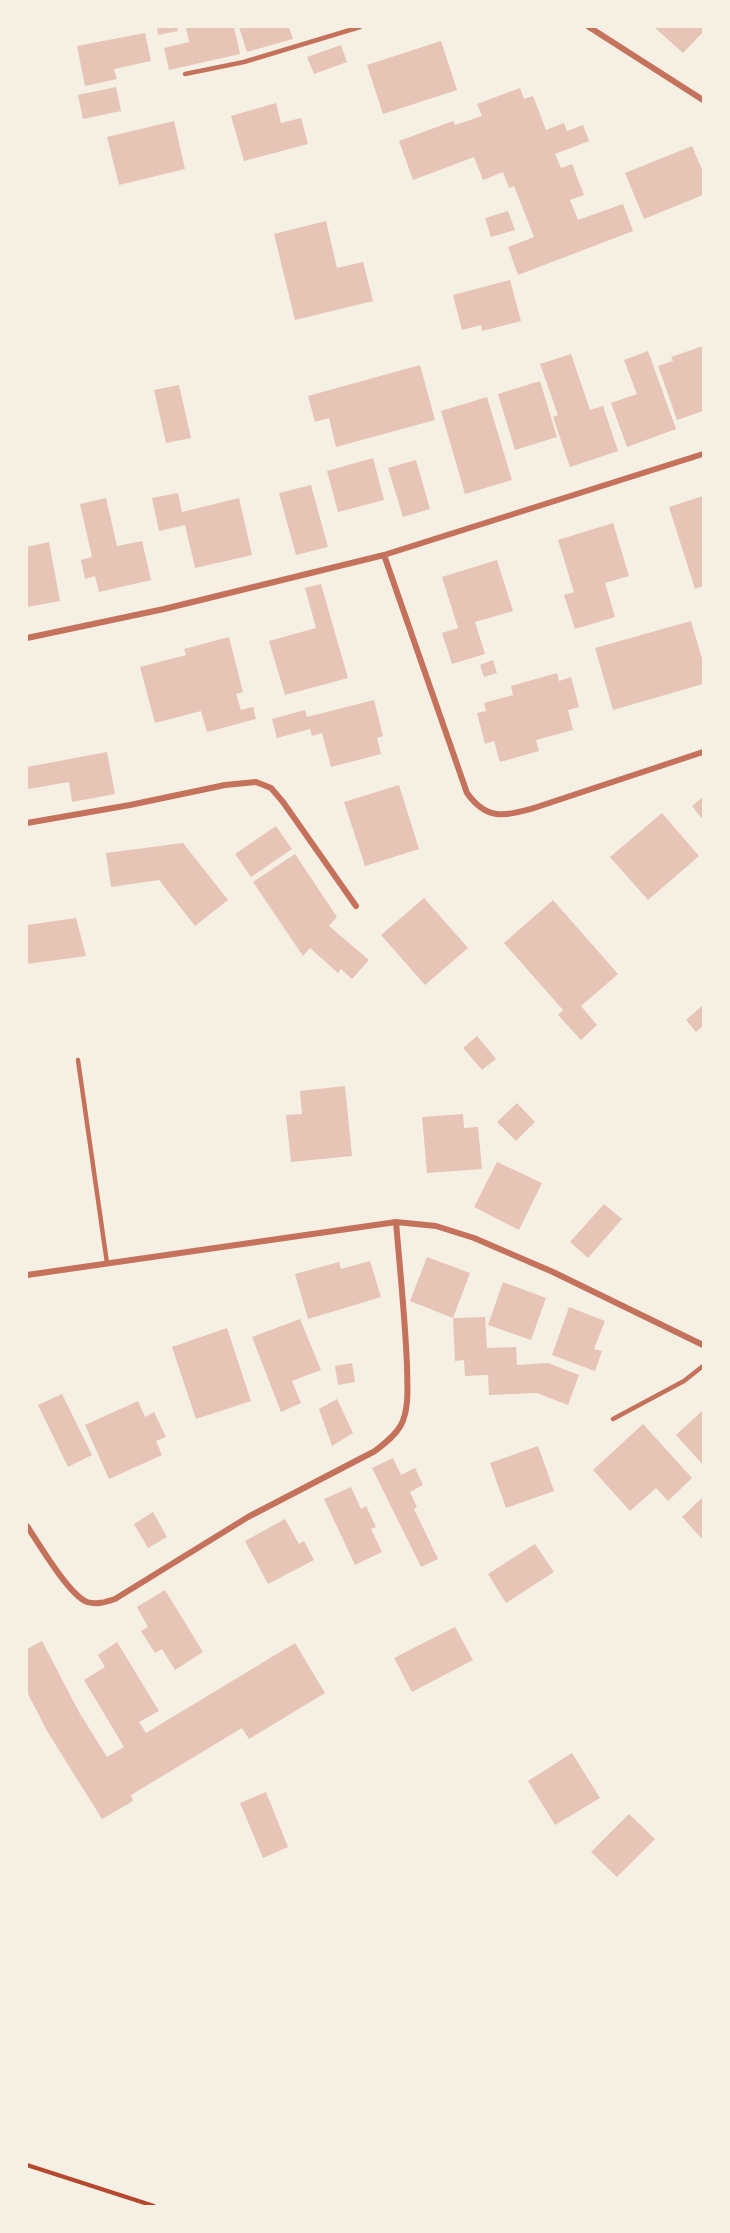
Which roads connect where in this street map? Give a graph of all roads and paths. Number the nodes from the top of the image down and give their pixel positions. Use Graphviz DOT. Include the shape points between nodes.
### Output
graph roads {
  1 [pos="360,27"];
  2 [pos="589,27"];
  3 [pos="185,74"];
  4 [pos="703,100"];
  5 [pos="703,454"];
  6 [pos="384,555"];
  7 [pos="27,638"];
  8 [pos="703,752"];
  9 [pos="27,823"];
  10 [pos="357,906"];
  11 [pos="78,1060"];
  12 [pos="396,1222"];
  13 [pos="107,1263"];
  14 [pos="27,1275"];
  15 [pos="703,1345"];
  16 [pos="703,1366"];
  17 [pos="613,1419"];
  18 [pos="27,1526"];
  19 [pos="27,2164"];
  20 [pos="154,2206"];
  1 -- 3 [label="lane" via="244,62"];
  2 -- 4 [label="street"];
  5 -- 6 [label="street"];
  6 -- 7 [label="street"];
  6 -- 8 [label="street" via="467,794 476,806 494,814 513,814"];
  9 -- 10 [label="street" via="256,782 271,788 283,802"];
  11 -- 13 [label="lane"];
  12 -- 13 [label="street"];
  12 -- 15 [label="street" via="436,1226 474,1238"];
  12 -- 18 [label="street" via="406,1336 405,1412 400,1426 375,1451 248,1518 115,1599 99,1604 74,1594"];
  13 -- 14 [label="street"];
  16 -- 17 [label="lane" via="684,1381"];
  19 -- 20 [label="path"];
}
